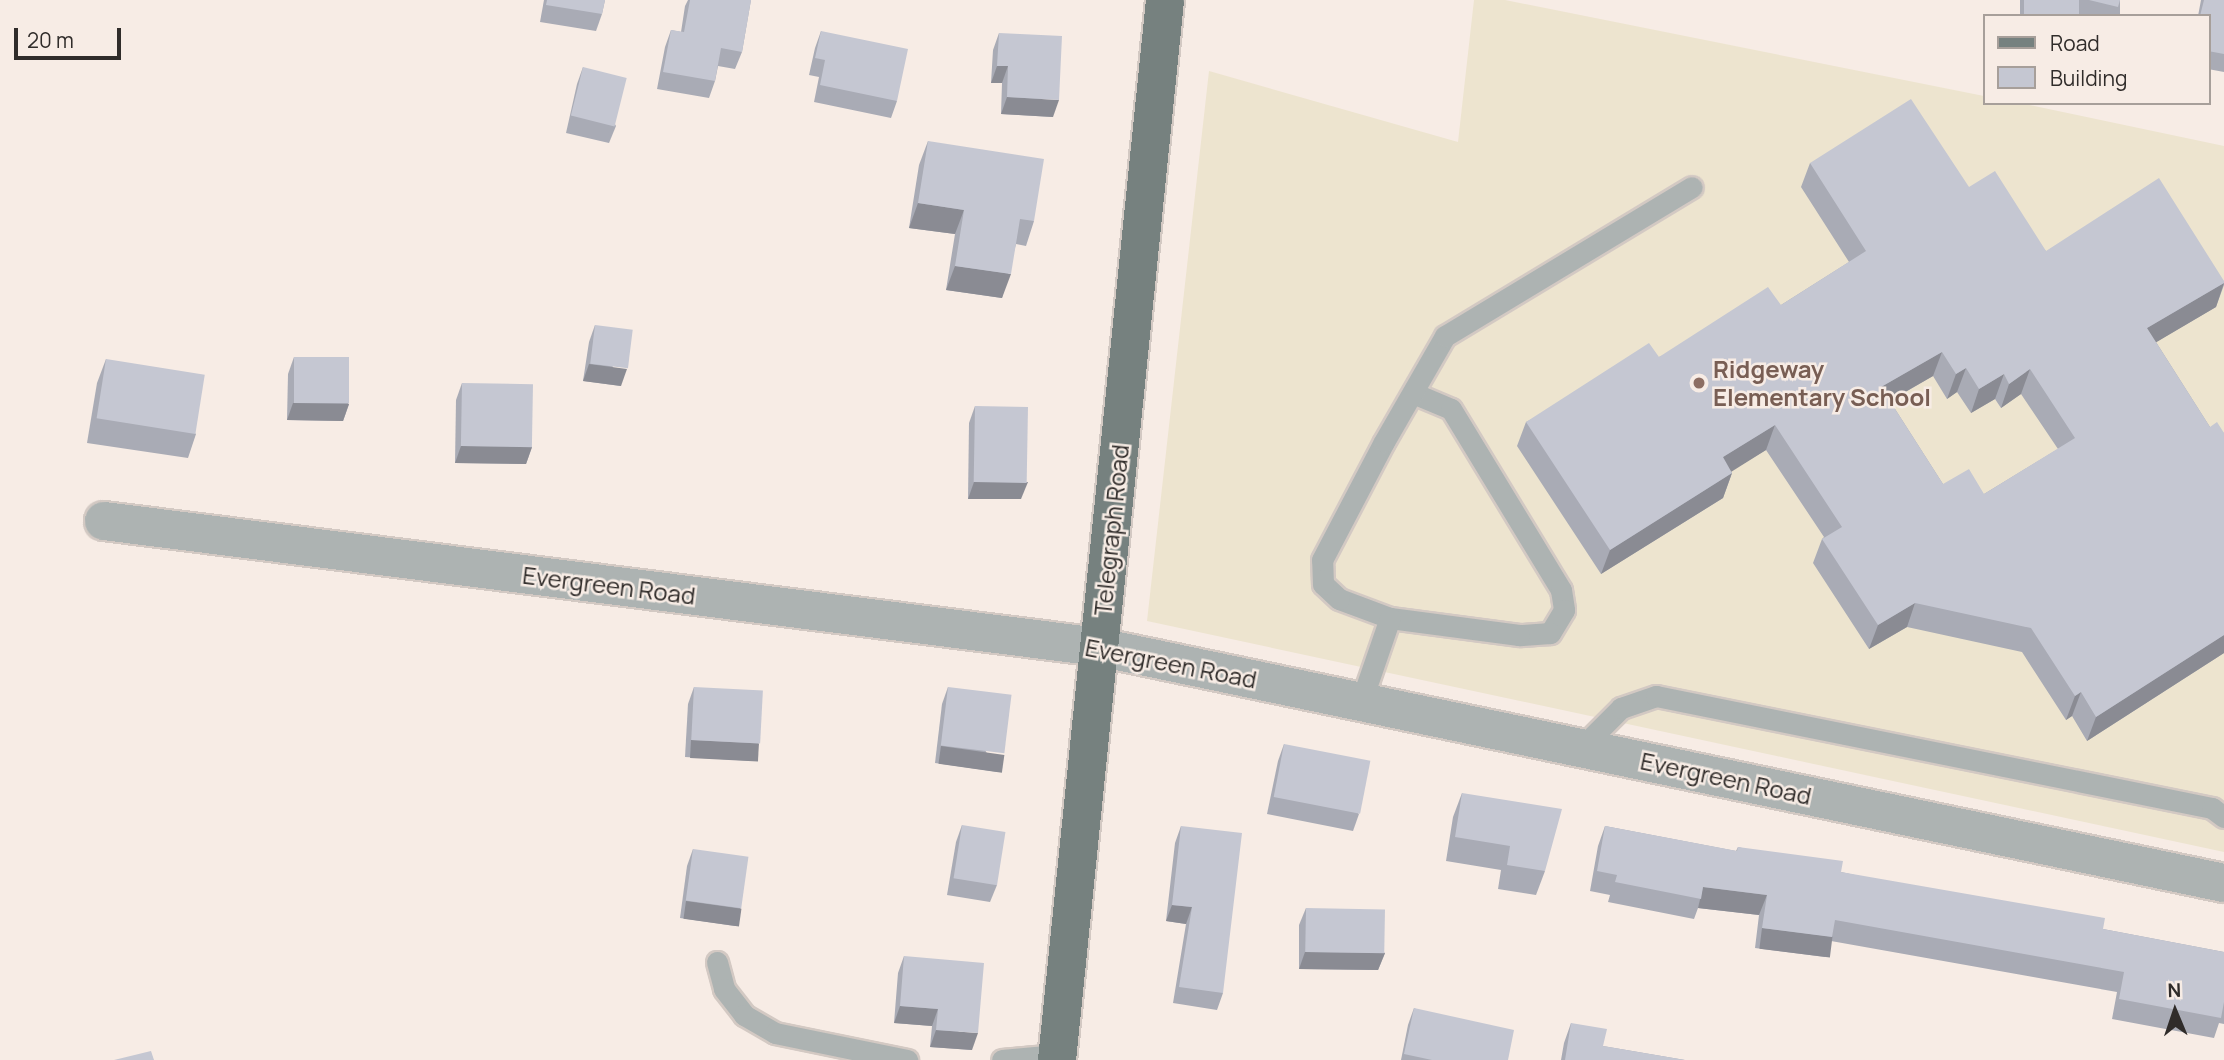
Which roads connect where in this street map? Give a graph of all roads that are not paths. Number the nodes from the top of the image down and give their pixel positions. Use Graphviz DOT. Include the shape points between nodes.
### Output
graph roads {
  1 [pos="1166,0"];
  2 [pos="1692,187"];
  3 [pos="1413,393"];
  4 [pos="104,521"];
  5 [pos="1390,618"];
  6 [pos="1099,647"];
  7 [pos="1361,702"];
  8 [pos="1581,748"];
  9 [pos="2224,817"];
  10 [pos="2224,883"];
  11 [pos="716,962"];
  12 [pos="1057,1058"];
  13 [pos="907,1060"];
  14 [pos="1002,1060"];
  1 -- 6 [label="main road, Telegraph Road"];
  2 -- 3 [label="lane" via="1445,336"];
  3 -- 5 [label="lane" via="1322,560 1323,584 1339,598"];
  3 -- 5 [label="lane" via="1451,409 1560,590 1564,610 1550,633 1518,635"];
  4 -- 6 [label="street, Evergreen Road"];
  5 -- 7 [label="lane"];
  6 -- 7 [label="street, Evergreen Road"];
  6 -- 12 [label="main road, Telegraph Road"];
  7 -- 8 [label="street, Evergreen Road"];
  8 -- 9 [label="lane" via="1621,708 1656,696 2212,808"];
  8 -- 10 [label="street, Evergreen Road"];
  11 -- 13 [label="lane" via="724,989 744,1015 775,1033"];
  12 -- 14 [label="lane"];
}
